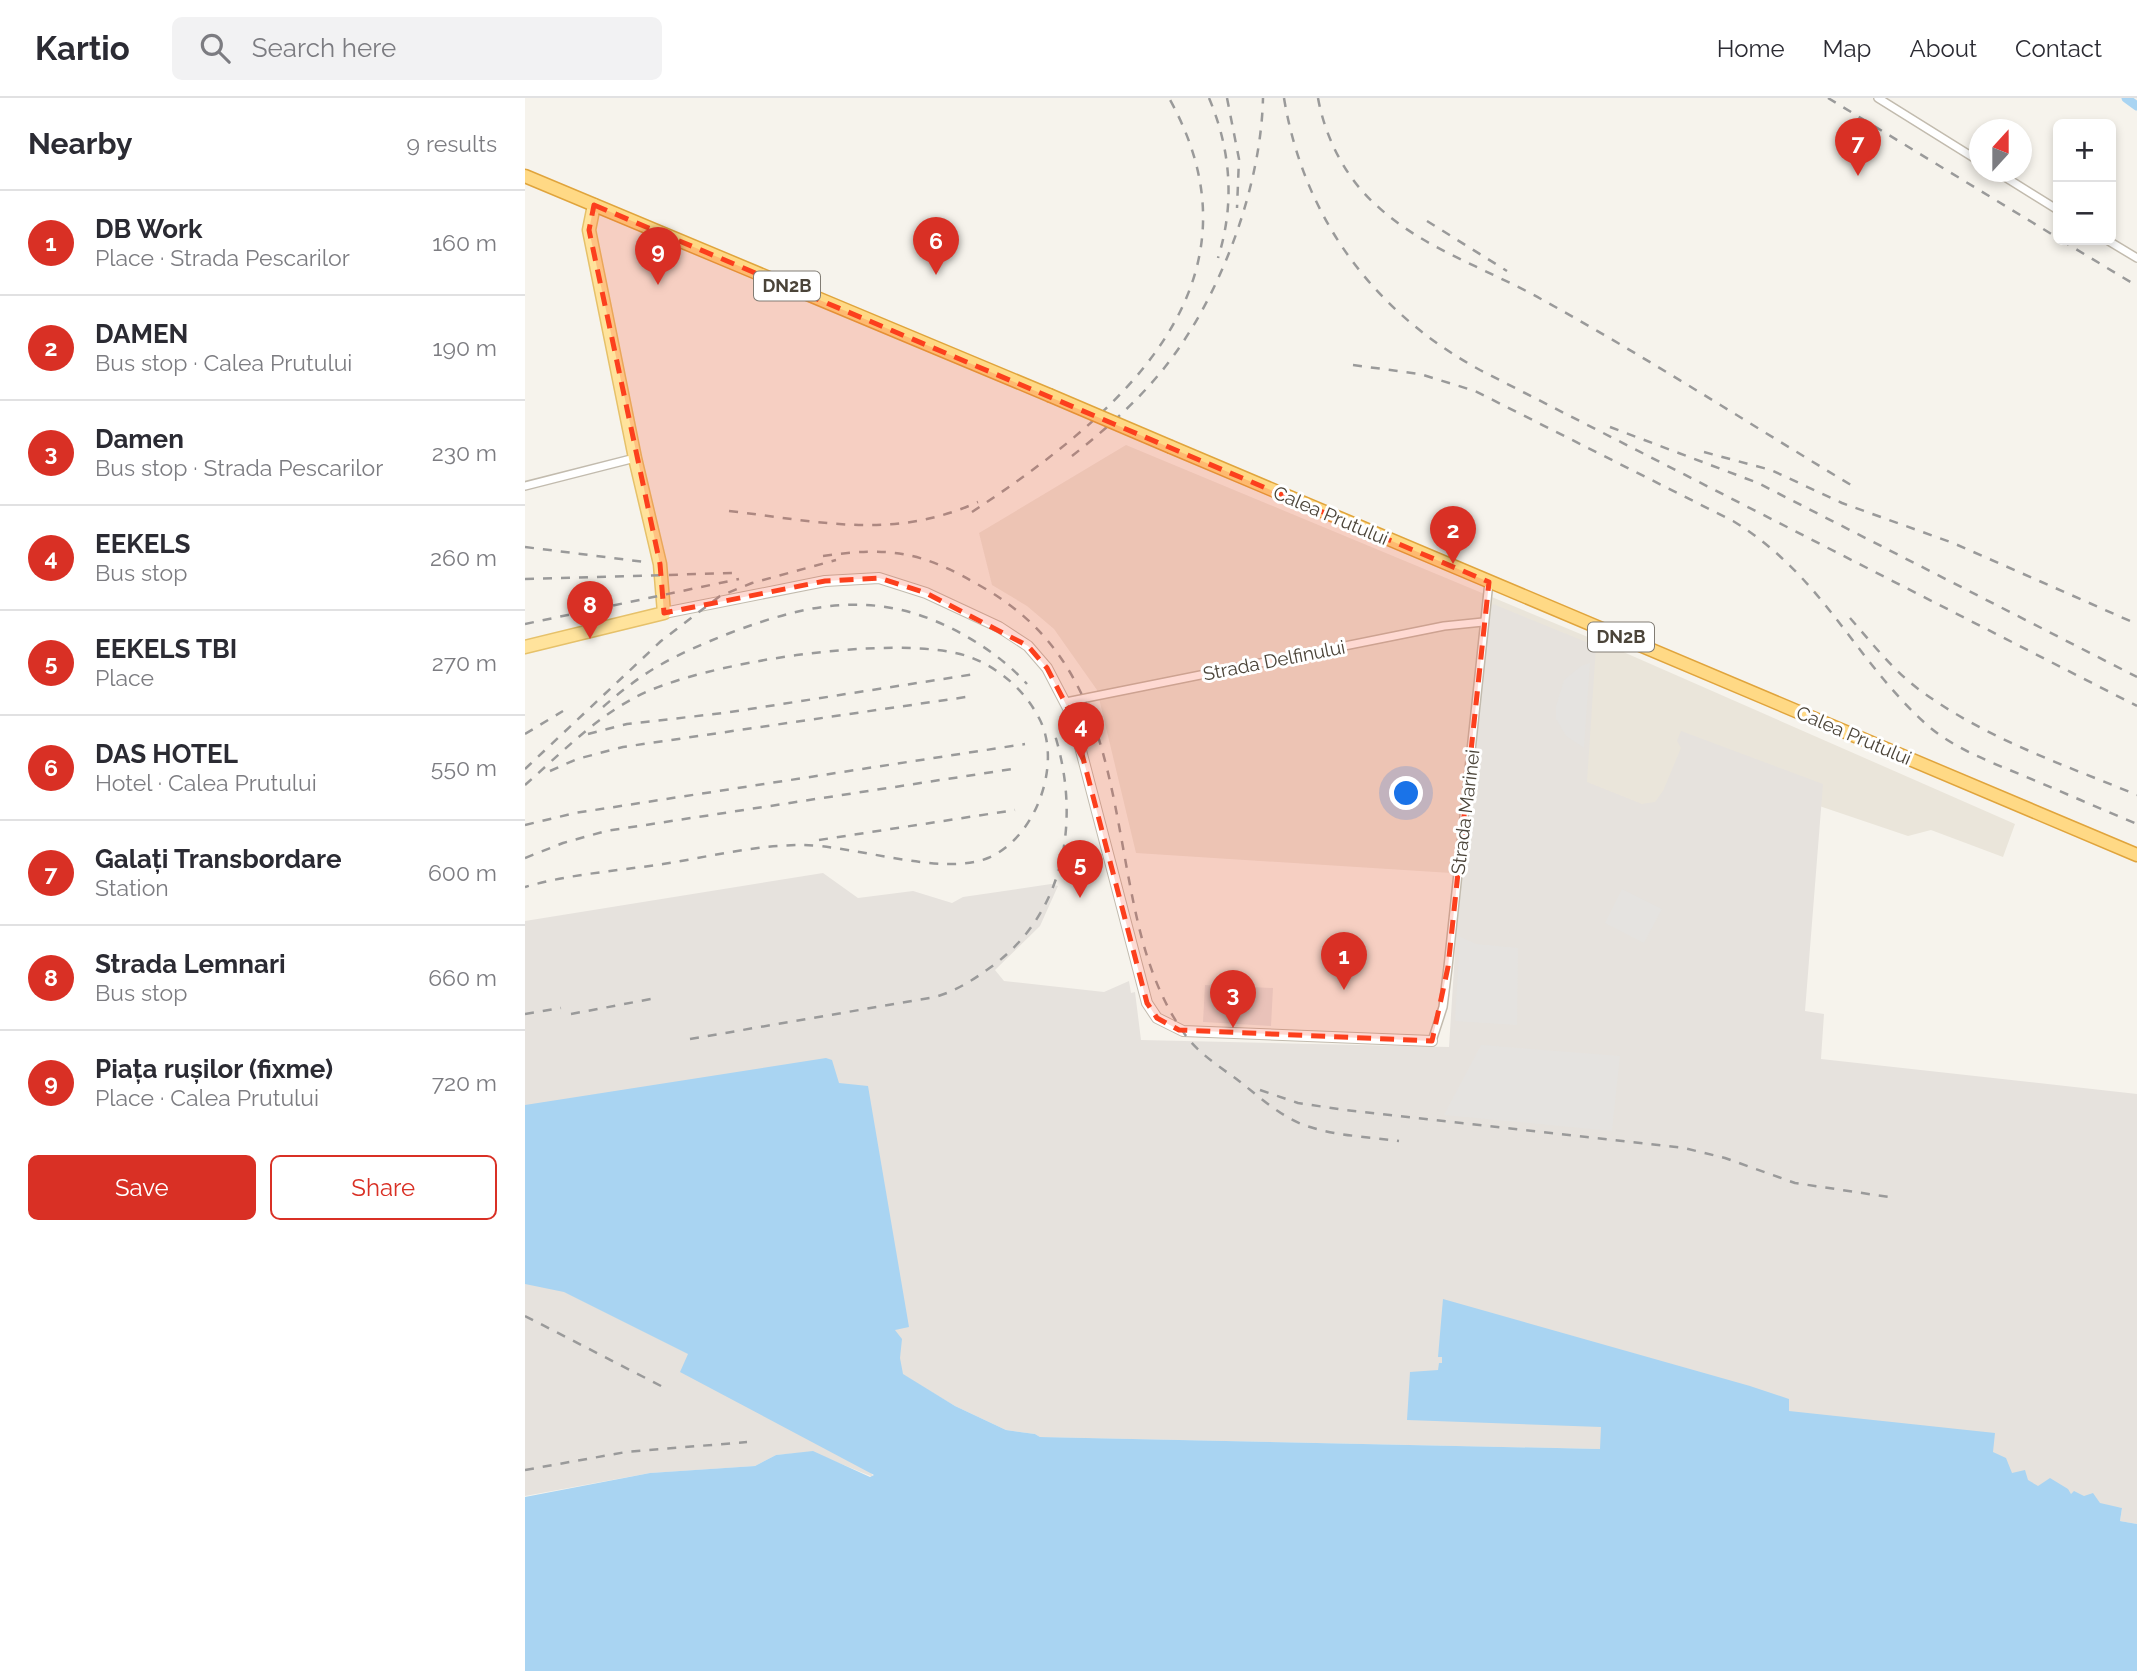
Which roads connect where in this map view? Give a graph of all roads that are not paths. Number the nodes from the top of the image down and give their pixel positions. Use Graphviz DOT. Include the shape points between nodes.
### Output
graph roads {
  1 [pos="1878,98"];
  2 [pos="1969,155"];
  3 [pos="525,176"];
  4 [pos="2013,182"];
  5 [pos="594,205"];
  6 [pos="2053,207"];
  7 [pos="2115,245"];
  8 [pos="2137,258"];
  9 [pos="635,458"];
  10 [pos="525,486"];
  11 [pos="1489,582"];
  12 [pos="664,613"];
  13 [pos="1483,622"];
  14 [pos="525,647"];
  15 [pos="1066,702"];
  16 [pos="2137,855"];
  17 [pos="1432,1041"];
  1 -- 2 [label="street"];
  3 -- 5 [label="highway, Calea Prutului / DN2B"];
  4 -- 6 [label="street"];
  5 -- 9 [label="main road" via="589,230"];
  5 -- 11 [label="highway, Calea Prutului / DN2B, bridge"];
  7 -- 8 [label="street"];
  9 -- 10 [label="street"];
  9 -- 12 [label="main road" via="660,564"];
  11 -- 13 [label="street, Strada Marinei"];
  11 -- 16 [label="highway, Calea Prutului / DN2B"];
  12 -- 14 [label="main road"];
  12 -- 15 [label="street" via="825,581 856,577 890,580 939,598 1013,635 1038,656"];
  13 -- 15 [label="street, Strada Delfinului"];
  13 -- 17 [label="street, Strada Marinei" via="1447,980"];
  15 -- 17 [label="street" via="1086,762 1147,1003 1164,1023 1183,1031 1217,1034"];
}
